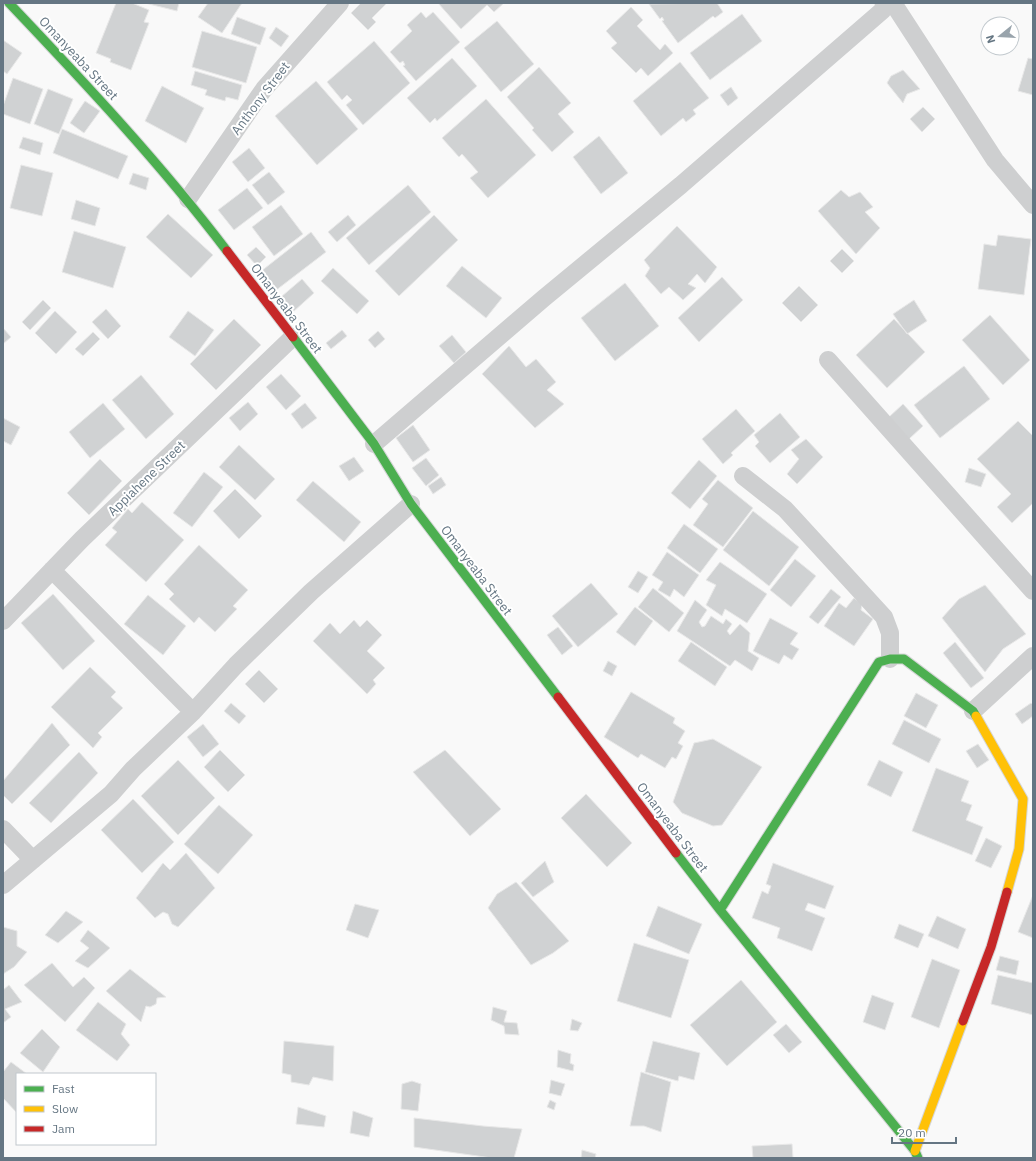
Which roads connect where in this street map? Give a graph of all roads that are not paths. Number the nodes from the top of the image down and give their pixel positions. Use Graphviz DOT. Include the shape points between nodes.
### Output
graph roads {
  1 [pos="9,3"];
  2 [pos="340,3"];
  3 [pos="884,3"];
  4 [pos="894,3"];
  5 [pos="188,199"];
  6 [pos="1033,205"];
  7 [pos="293,337"];
  8 [pos="828,360"];
  9 [pos="374,444"];
  10 [pos="743,476"];
  11 [pos="411,504"];
  12 [pos="52,570"];
  13 [pos="1033,592"];
  14 [pos="3,621"];
  15 [pos="1033,656"];
  16 [pos="890,659"];
  17 [pos="974,711"];
  18 [pos="193,712"];
  19 [pos="3,829"];
  20 [pos="33,860"];
  21 [pos="3,885"];
  22 [pos="720,910"];
  23 [pos="917,1155"];
  1 -- 5 [label="street, Omanyeaba Street" via="101,100"];
  2 -- 5 [label="street, Anthony Street" via="264,89"];
  3 -- 9 [label="street" via="883,10 687,180"];
  4 -- 6 [label="street" via="995,160"];
  5 -- 7 [label="street, Omanyeaba Street"];
  7 -- 9 [label="street, Omanyeaba Street"];
  7 -- 12 [label="street, Appiahene Street"];
  8 -- 13 [label="street"];
  9 -- 11 [label="street, Omanyeaba Street"];
  10 -- 16 [label="street" via="785,509 884,617 890,633"];
  11 -- 18 [label="street" via="311,592 236,665"];
  11 -- 22 [label="street, Omanyeaba Street"];
  12 -- 14 [label="street, Appiahene Street"];
  12 -- 18 [label="street"];
  15 -- 17 [label="street"];
  16 -- 17 [label="street" via="904,659"];
  16 -- 22 [label="street" via="879,662"];
  17 -- 23 [label="street" via="1022,799 1019,850 991,946"];
  18 -- 20 [label="street" via="110,794"];
  19 -- 20 [label="street"];
  20 -- 21 [label="street"];
  22 -- 23 [label="street, Omanyeaba Street"];
}
